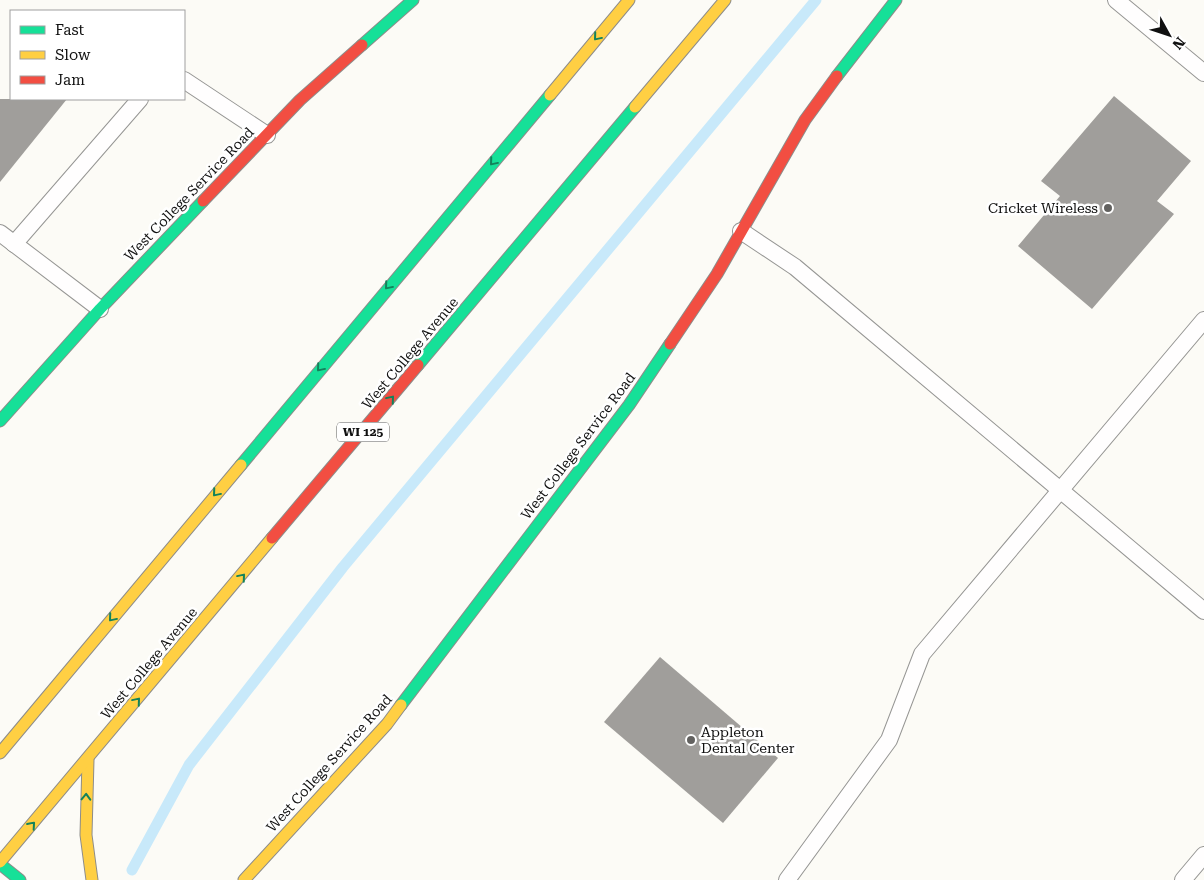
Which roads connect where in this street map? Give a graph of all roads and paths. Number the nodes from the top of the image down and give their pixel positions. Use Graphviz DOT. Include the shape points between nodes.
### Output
graph roads {
  1 [pos="412,0"];
  2 [pos="629,0"];
  3 [pos="725,0"];
  4 [pos="896,0"];
  5 [pos="1116,0"];
  6 [pos="1204,73"];
  7 [pos="185,81"];
  8 [pos="139,100"];
  9 [pos="267,135"];
  10 [pos="741,231"];
  11 [pos="0,233"];
  12 [pos="14,244"];
  13 [pos="100,310"];
  14 [pos="1204,320"];
  15 [pos="0,422"];
  16 [pos="1060,489"];
  17 [pos="1204,611"];
  18 [pos="0,753"];
  19 [pos="88,760"];
  20 [pos="1204,855"];
  21 [pos="0,863"];
  22 [pos="20,880"];
  23 [pos="92,880"];
  24 [pos="244,880"];
  25 [pos="787,880"];
  26 [pos="1183,880"];
  1 -- 9 [label="main road, West College Service Road" via="300,100"];
  2 -- 18 [label="main road, one-way"];
  19 -- 3 [label="main road, West College Avenue / WI 125, one-way"];
  4 -- 10 [label="main road, West College Service Road" via="805,120"];
  5 -- 6 [label="lane"];
  7 -- 9 [label="lane"];
  8 -- 12 [label="lane"];
  9 -- 13 [label="main road, West College Service Road"];
  10 -- 16 [label="lane" via="796,267"];
  10 -- 24 [label="main road, West College Service Road" via="717,274 629,405 387,724"];
  11 -- 12 [label="lane"];
  12 -- 13 [label="lane"];
  13 -- 15 [label="main road, West College Service Road"];
  14 -- 16 [label="lane"];
  16 -- 17 [label="lane"];
  16 -- 25 [label="lane" via="922,654 889,740"];
  21 -- 19 [label="main road, West College Avenue / WI 125, one-way"];
  23 -- 19 [label="main road, one-way" via="85,834"];
  20 -- 26 [label="lane"];
  21 -- 22 [label="main road"];
}
